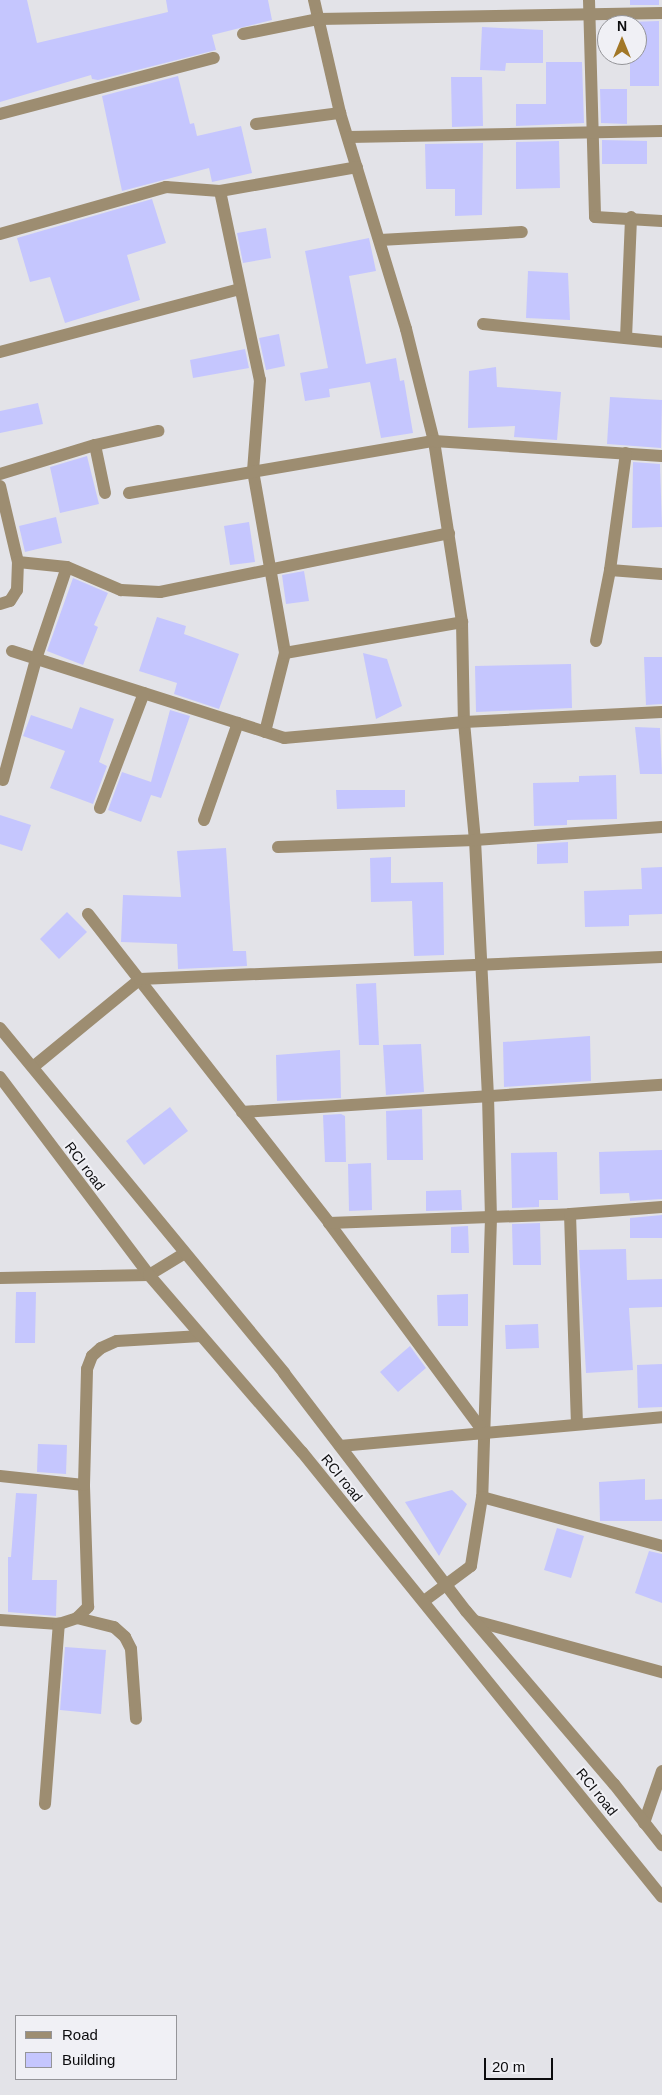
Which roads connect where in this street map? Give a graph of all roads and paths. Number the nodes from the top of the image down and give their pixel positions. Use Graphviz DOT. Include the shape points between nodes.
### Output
graph roads {
  1 [pos="314,0"];
  2 [pos="589,0"];
  3 [pos="662,13"];
  4 [pos="590,14"];
  5 [pos="318,18"];
  6 [pos="243,34"];
  7 [pos="214,58"];
  8 [pos="340,113"];
  9 [pos="0,114"];
  10 [pos="256,124"];
  11 [pos="662,131"];
  12 [pos="590,134"];
  13 [pos="349,136"];
  14 [pos="357,167"];
  15 [pos="220,191"];
  16 [pos="631,217"];
  17 [pos="662,221"];
  18 [pos="522,232"];
  19 [pos="0,234"];
  20 [pos="380,240"];
  21 [pos="240,289"];
  22 [pos="483,324"];
  23 [pos="626,338"];
  24 [pos="662,342"];
  25 [pos="0,352"];
  26 [pos="158,431"];
  27 [pos="434,441"];
  28 [pos="95,445"];
  29 [pos="626,453"];
  30 [pos="662,456"];
  31 [pos="253,472"];
  32 [pos="0,474"];
  33 [pos="0,486"];
  34 [pos="105,493"];
  35 [pos="129,493"];
  36 [pos="448,533"];
  37 [pos="18,562"];
  38 [pos="68,567"];
  39 [pos="270,568"];
  40 [pos="610,570"];
  41 [pos="662,574"];
  42 [pos="0,604"];
  43 [pos="462,622"];
  44 [pos="596,641"];
  45 [pos="12,650"];
  46 [pos="285,653"];
  47 [pos="36,659"];
  48 [pos="144,693"];
  49 [pos="662,712"];
  50 [pos="464,722"];
  51 [pos="238,723"];
  52 [pos="265,732"];
  53 [pos="2,780"];
  54 [pos="100,808"];
  55 [pos="204,820"];
  56 [pos="662,827"];
  57 [pos="475,840"];
  58 [pos="278,847"];
  59 [pos="88,914"];
  60 [pos="662,957"];
  61 [pos="481,965"];
  62 [pos="140,979"];
  63 [pos="1,1031"];
  64 [pos="33,1067"];
  65 [pos="0,1077"];
  66 [pos="662,1086"];
  67 [pos="488,1096"];
  68 [pos="242,1112"];
  69 [pos="662,1207"];
  70 [pos="570,1214"];
  71 [pos="492,1218"];
  72 [pos="329,1223"];
  73 [pos="185,1253"];
  74 [pos="149,1275"];
  75 [pos="0,1278"];
  76 [pos="201,1336"];
  77 [pos="662,1418"];
  78 [pos="577,1424"];
  79 [pos="483,1431"];
  80 [pos="340,1446"];
  81 [pos="0,1476"];
  82 [pos="84,1485"];
  83 [pos="482,1497"];
  84 [pos="662,1546"];
  85 [pos="446,1585"];
  86 [pos="424,1601"];
  87 [pos="77,1618"];
  88 [pos="0,1620"];
  89 [pos="475,1621"];
  90 [pos="59,1624"];
  91 [pos="662,1672"];
  92 [pos="136,1719"];
  93 [pos="662,1771"];
  94 [pos="46,1804"];
  95 [pos="644,1823"];
  96 [pos="662,1846"];
  97 [pos="662,1897"];
  1 -- 5 [label="street"];
  2 -- 4 [label="street"];
  3 -- 4 [label="street"];
  4 -- 5 [label="street"];
  4 -- 12 [label="street"];
  5 -- 6 [label="street"];
  5 -- 8 [label="street"];
  7 -- 9 [label="street"];
  8 -- 10 [label="street"];
  8 -- 13 [label="street"];
  11 -- 12 [label="street"];
  12 -- 13 [label="street"];
  12 -- 16 [label="street" via="595,217"];
  13 -- 14 [label="street"];
  14 -- 15 [label="street"];
  14 -- 20 [label="street"];
  15 -- 19 [label="street" via="166,187"];
  15 -- 21 [label="street"];
  16 -- 17 [label="street"];
  16 -- 23 [label="street"];
  18 -- 20 [label="street"];
  20 -- 27 [label="street"];
  21 -- 25 [label="street"];
  21 -- 31 [label="street" via="260,380"];
  22 -- 23 [label="street"];
  23 -- 24 [label="street"];
  26 -- 28 [label="street"];
  27 -- 29 [label="street"];
  27 -- 31 [label="street"];
  27 -- 36 [label="street"];
  28 -- 32 [label="street"];
  28 -- 34 [label="street"];
  29 -- 30 [label="street"];
  29 -- 40 [label="street"];
  31 -- 35 [label="street"];
  31 -- 39 [label="street"];
  33 -- 37 [label="street"];
  36 -- 39 [label="street"];
  36 -- 43 [label="street"];
  37 -- 38 [label="street"];
  37 -- 42 [label="street" via="17,590 10,601"];
  38 -- 39 [label="street" via="121,590 140,592 160,592"];
  38 -- 47 [label="street"];
  39 -- 46 [label="street"];
  40 -- 41 [label="street"];
  40 -- 44 [label="street"];
  43 -- 46 [label="street"];
  43 -- 50 [label="street"];
  45 -- 47 [label="street"];
  46 -- 52 [label="street"];
  47 -- 48 [label="street"];
  47 -- 53 [label="street"];
  48 -- 51 [label="street"];
  48 -- 54 [label="street"];
  49 -- 50 [label="street"];
  50 -- 52 [label="street" via="284,738"];
  50 -- 57 [label="street"];
  51 -- 52 [label="street"];
  51 -- 55 [label="street"];
  56 -- 57 [label="street"];
  57 -- 58 [label="street"];
  57 -- 61 [label="street"];
  59 -- 62 [label="street"];
  60 -- 61 [label="street"];
  61 -- 62 [label="street"];
  61 -- 67 [label="street"];
  62 -- 64 [label="street"];
  62 -- 68 [label="street"];
  63 -- 64 [label="street"];
  64 -- 73 [label="street"];
  65 -- 74 [label="street, RCI road"];
  66 -- 67 [label="street"];
  67 -- 68 [label="street"];
  67 -- 71 [label="street"];
  68 -- 72 [label="street"];
  69 -- 70 [label="street"];
  70 -- 71 [label="street"];
  70 -- 78 [label="street"];
  71 -- 72 [label="street"];
  71 -- 79 [label="street"];
  72 -- 79 [label="street"];
  73 -- 74 [label="street"];
  73 -- 80 [label="street"];
  74 -- 75 [label="street"];
  74 -- 76 [label="street, RCI road"];
  76 -- 82 [label="street" via="117,1341 92,1356 87,1369"];
  76 -- 86 [label="street, RCI road"];
  77 -- 78 [label="street"];
  78 -- 79 [label="street"];
  79 -- 80 [label="street"];
  79 -- 83 [label="street"];
  80 -- 85 [label="street"];
  81 -- 82 [label="street"];
  82 -- 87 [label="street" via="90,1591 88,1607"];
  83 -- 84 [label="street"];
  83 -- 85 [label="street" via="471,1566"];
  85 -- 86 [label="street"];
  85 -- 89 [label="street"];
  86 -- 97 [label="street, RCI road"];
  87 -- 90 [label="street"];
  87 -- 92 [label="street" via="114,1627 125,1637 131,1649"];
  88 -- 90 [label="street"];
  89 -- 91 [label="street"];
  89 -- 95 [label="street"];
  90 -- 94 [label="street"];
  93 -- 95 [label="street"];
  95 -- 96 [label="street"];
}
